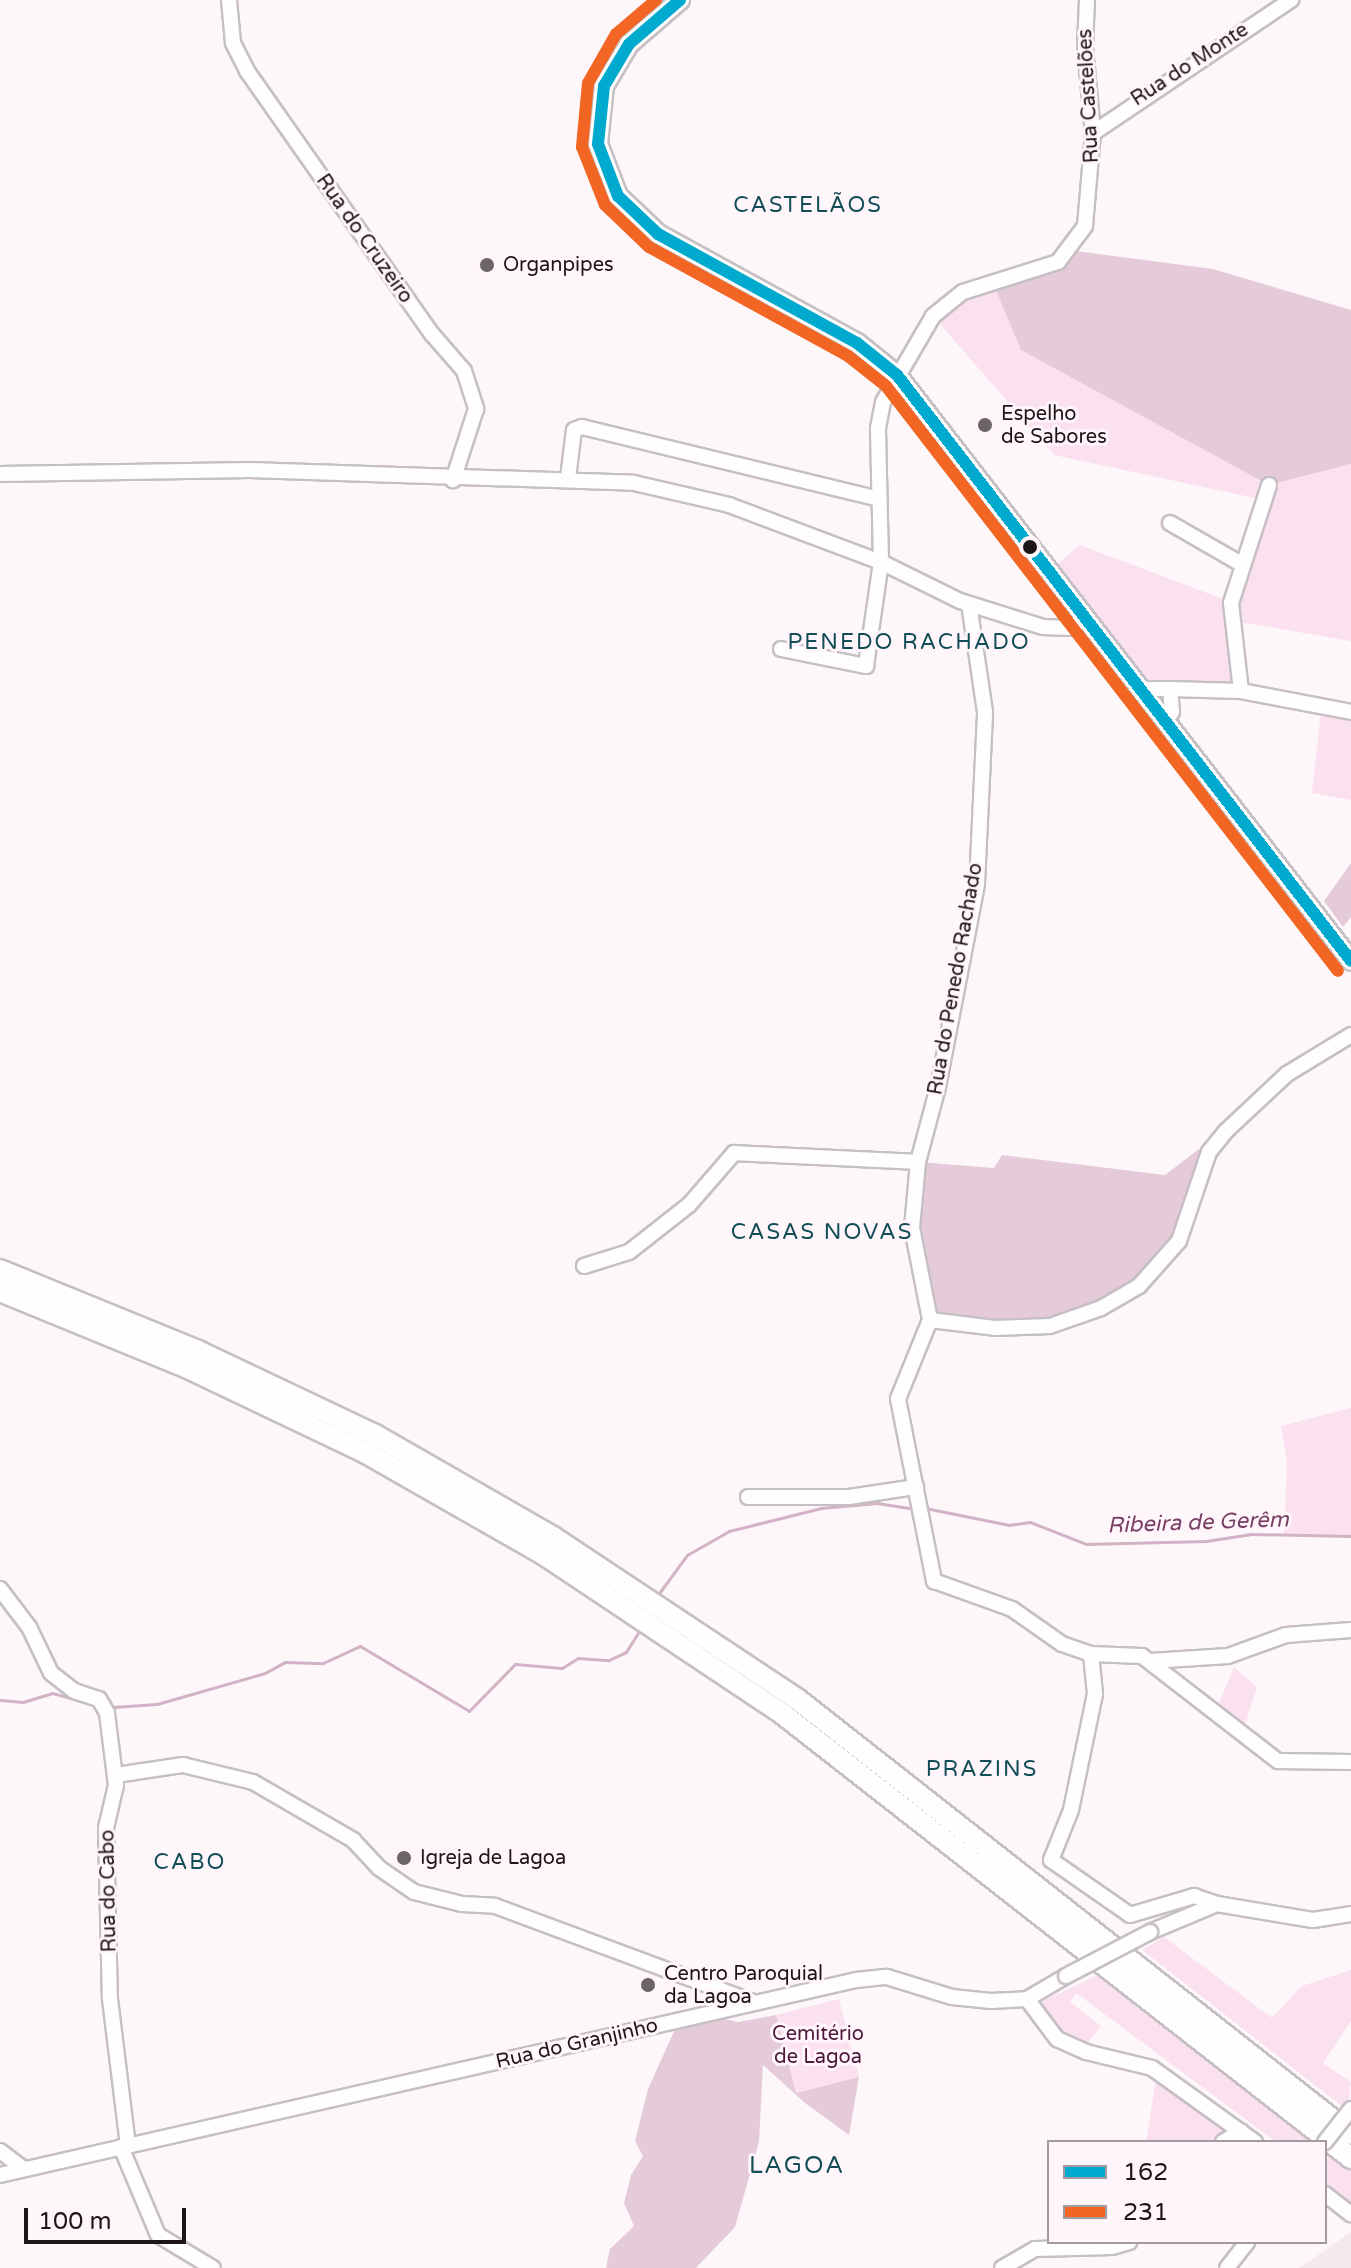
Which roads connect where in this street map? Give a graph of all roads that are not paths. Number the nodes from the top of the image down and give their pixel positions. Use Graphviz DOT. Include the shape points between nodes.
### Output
graph roads {
  1 [pos="229,0"];
  2 [pos="680,0"];
  3 [pos="1087,0"];
  4 [pos="1291,0"];
  5 [pos="1093,133"];
  6 [pos="897,375"];
  7 [pos="0,474"];
  8 [pos="568,478"];
  9 [pos="453,480"];
  10 [pos="1269,485"];
  11 [pos="879,499"];
  12 [pos="1170,523"];
  13 [pos="881,562"];
  14 [pos="1243,565"];
  15 [pos="969,604"];
  16 [pos="1085,620"];
  17 [pos="781,649"];
  18 [pos="1139,689"];
  19 [pos="1170,689"];
  20 [pos="1241,691"];
  21 [pos="1351,712"];
  22 [pos="1165,722"];
  23 [pos="1351,961"];
  24 [pos="1351,1035"];
  25 [pos="918,1162"];
  26 [pos="584,1266"];
  27 [pos="0,1270"];
  28 [pos="0,1291"];
  29 [pos="930,1320"];
  30 [pos="916,1487"];
  31 [pos="748,1497"];
  32 [pos="548,1546"];
  33 [pos="0,1589"];
  34 [pos="1351,1629"];
  35 [pos="1091,1654"];
  36 [pos="1150,1661"];
  37 [pos="790,1707"];
  38 [pos="1351,1762"];
  39 [pos="116,1775"];
  40 [pos="1217,1904"];
  41 [pos="1351,1914"];
  42 [pos="1027,1999"];
  43 [pos="754,2003"];
  44 [pos="1351,2109"];
  45 [pos="1241,2131"];
  46 [pos="1351,2134"];
  47 [pos="1226,2140"];
  48 [pos="1252,2140"];
  49 [pos="1327,2140"];
  50 [pos="124,2146"];
  51 [pos="0,2151"];
  52 [pos="1351,2158"];
  53 [pos="24,2169"];
  54 [pos="0,2175"];
  55 [pos="1327,2196"];
  56 [pos="1351,2214"];
  57 [pos="1122,2244"];
  58 [pos="1245,2244"];
  59 [pos="213,2268"];
  60 [pos="1002,2268"];
  61 [pos="1227,2268"];
  1 -- 9 [label="street, Rua do Cruzeiro" via="233,43 247,71 432,334 464,371 476,409"];
  2 -- 6 [label="main road" via="629,44 604,86 597,135 614,189 648,228 857,343"];
  3 -- 5 [label="street, Rua Castelões" via="1085,47"];
  4 -- 5 [label="street, Rua do Monte"];
  5 -- 6 [label="street, Rua Castelões" via="1085,226 1058,262 963,292 933,316"];
  6 -- 11 [label="street, Rua Castelões" via="883,402 878,428"];
  6 -- 16 [label="main road"];
  7 -- 9 [label="street" via="250,470"];
  8 -- 9 [label="street"];
  8 -- 11 [label="street" via="574,430 582,427"];
  8 -- 13 [label="street" via="634,483 729,505"];
  10 -- 14 [label="street"];
  11 -- 13 [label="street, Rua Castelões"];
  12 -- 14 [label="street"];
  13 -- 15 [label="street"];
  13 -- 17 [label="street, Rua Castelões" via="866,666"];
  14 -- 20 [label="street" via="1231,603"];
  15 -- 16 [label="street" via="1054,629"];
  15 -- 25 [label="street, Rua do Penedo Rachado" via="985,712 977,884"];
  16 -- 18 [label="main road"];
  18 -- 19 [label="street"];
  18 -- 22 [label="main road"];
  19 -- 20 [label="street"];
  19 -- 22 [label="street" via="1172,712"];
  20 -- 21 [label="street"];
  22 -- 23 [label="main road"];
  24 -- 29 [label="street" via="1287,1074 1225,1132 1209,1152 1179,1241 1139,1286 1101,1308 1050,1326 995,1328"];
  25 -- 26 [label="street" via="734,1153 689,1205 629,1252"];
  25 -- 29 [label="street, Rua do Penedo Rachado" via="912,1228"];
  27 -- 32 [label="highway" via="198,1351 375,1435"];
  28 -- 32 [label="highway" via="190,1369"];
  29 -- 30 [label="street" via="898,1399"];
  30 -- 31 [label="street" via="849,1497"];
  30 -- 35 [label="street" via="930,1573 940,1587 1012,1609 1050,1639"];
  32 -- 37 [label="highway"];
  33 -- 39 [label="street, Rua do Cabo" via="29,1627 51,1673 105,1705"];
  34 -- 36 [label="street" via="1286,1635 1228,1656"];
  35 -- 36 [label="street" via="1136,1654"];
  35 -- 40 [label="street" via="1095,1694 1071,1810 1051,1860 1124,1913 1194,1896"];
  36 -- 38 [label="street" via="1278,1761"];
  37 -- 46 [label="highway"];
  37 -- 52 [label="highway"];
  39 -- 43 [label="street" via="183,1765 253,1782 353,1840 379,1868 414,1892 495,1906"];
  39 -- 50 [label="street, Rua do Cabo" via="106,1828 110,1999"];
  40 -- 41 [label="street" via="1313,1920"];
  40 -- 42 [label="street, bridge" via="1150,1932"];
  42 -- 43 [label="street, Rua do Granjinho" via="952,1997 877,1977"];
  42 -- 45 [label="street" via="1057,2039 1152,2068"];
  43 -- 50 [label="street, Rua do Granjinho"];
  44 -- 49 [label="street, bridge"];
  45 -- 47 [label="street"];
  45 -- 48 [label="street"];
  50 -- 53 [label="street, Rua do Granjinho"];
  50 -- 59 [label="street, Rua do Cabo" via="158,2235"];
  51 -- 53 [label="street"];
  53 -- 54 [label="street, Rua do Granjinho"];
  55 -- 56 [label="street"];
  57 -- 60 [label="street" via="1035,2249"];
  58 -- 61 [label="street"];
}
